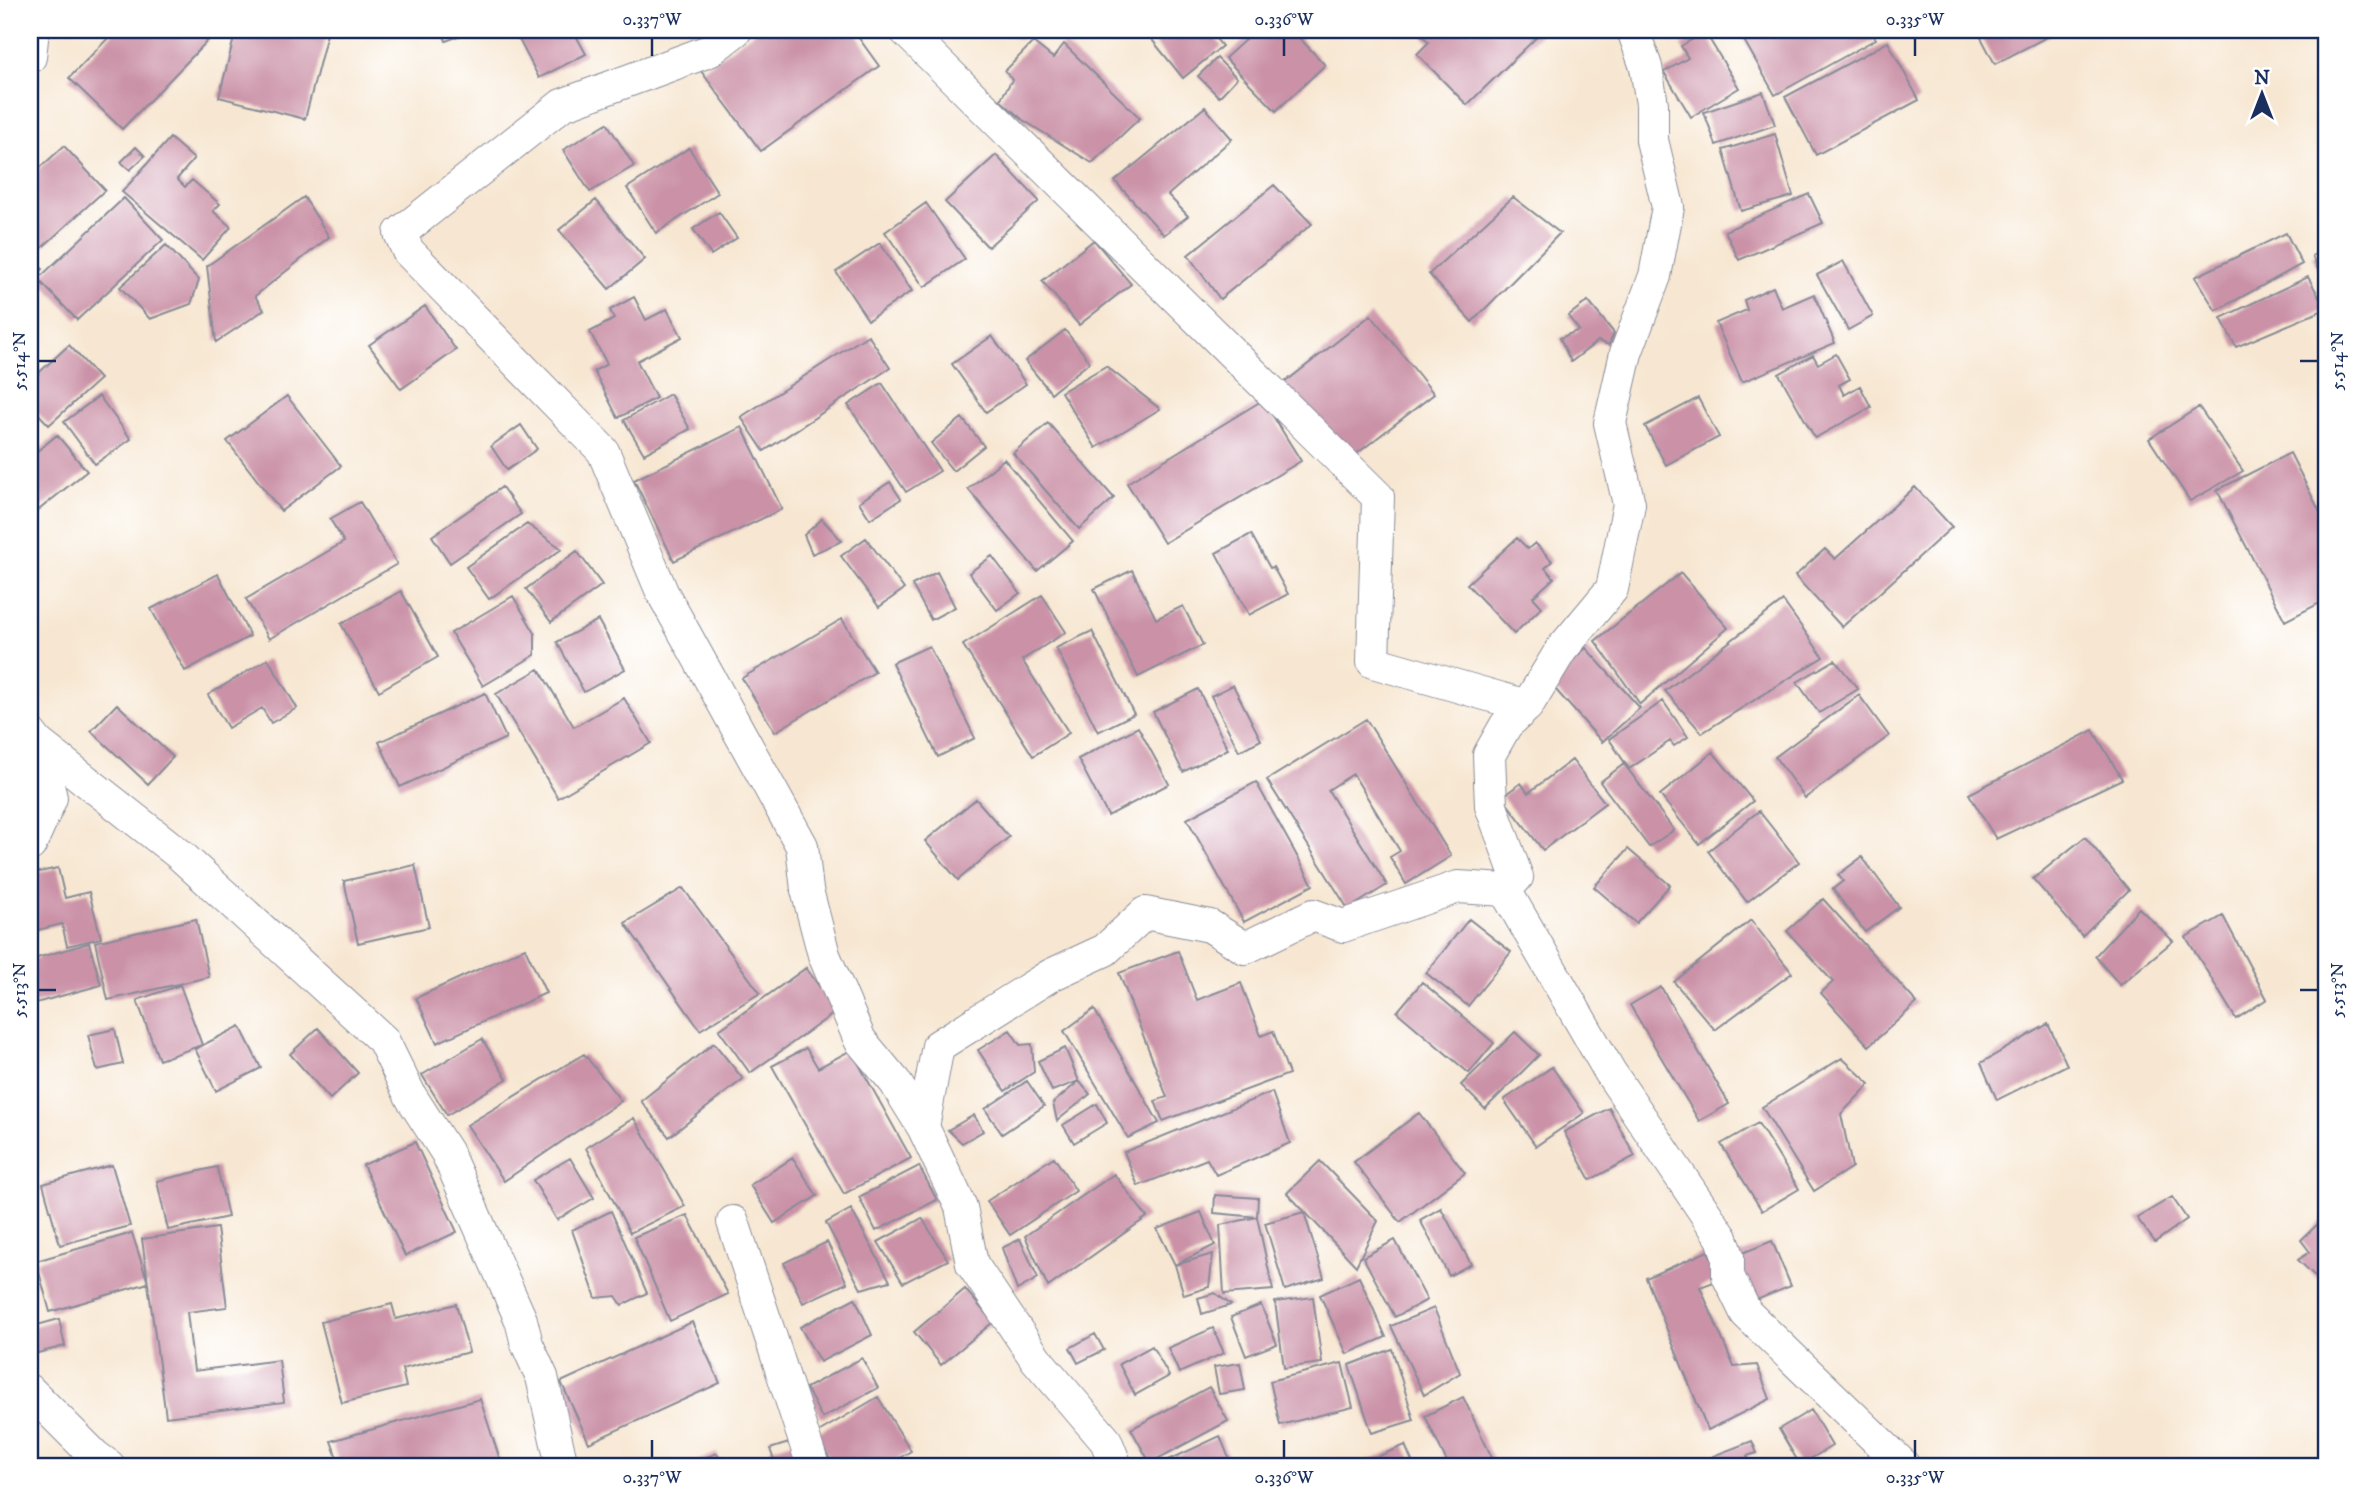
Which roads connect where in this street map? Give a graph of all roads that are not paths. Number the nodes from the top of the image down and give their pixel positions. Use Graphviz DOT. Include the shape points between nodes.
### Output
graph roads {
  1 [pos="33,30"];
  2 [pos="736,30"];
  3 [pos="905,30"];
  4 [pos="1633,30"];
  5 [pos="30,57"];
  6 [pos="1527,706"];
  7 [pos="34,738"];
  8 [pos="30,845"];
  9 [pos="1505,890"];
  10 [pos="923,1127"];
  11 [pos="733,1222"];
  12 [pos="30,1391"];
  13 [pos="110,1466"];
  14 [pos="562,1466"];
  15 [pos="813,1466"];
  16 [pos="1116,1466"];
  17 [pos="1904,1466"];
  1 -- 5 [label="street"];
  2 -- 10 [label="street" via="709,51 562,105 400,233 408,251 603,451 662,592 802,846 807,890 824,955 860,1040 895,1082"];
  3 -- 6 [label="street" via="1378,497 1373,662"];
  4 -- 6 [label="street" via="1646,67 1652,140 1668,207 1655,276 1626,353 1611,423 1629,503 1612,589 1561,650"];
  6 -- 9 [label="street" via="1506,725 1489,755 1490,806 1517,877"];
  7 -- 8 [label="street" via="51,798"];
  7 -- 14 [label="street" via="179,854 383,1040 411,1097 447,1153 521,1320 542,1377"];
  9 -- 10 [label="street" via="1458,887 1343,926 1312,915 1245,948 1210,926 1145,913 1105,950 1051,975 938,1046"];
  9 -- 17 [label="street" via="1610,1072 1721,1238 1728,1256 1728,1276 1746,1313"];
  10 -- 16 [label="street" via="961,1207 972,1264 1036,1359 1106,1441"];
  11 -- 15 [label="street"];
  12 -- 13 [label="street" via="94,1457"];
}
